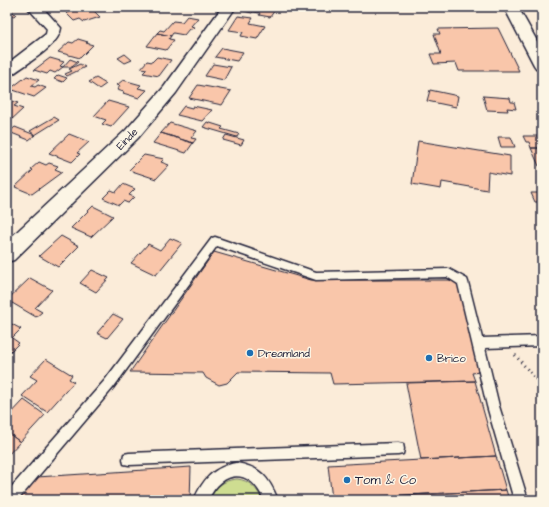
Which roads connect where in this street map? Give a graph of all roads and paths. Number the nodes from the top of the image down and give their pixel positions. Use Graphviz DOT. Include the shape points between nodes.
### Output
graph roads {
  1 [pos="34,7"];
  2 [pos="511,7"];
  3 [pos="220,12"];
  4 [pos="542,65"];
  5 [pos="7,71"];
  6 [pos="7,254"];
  7 [pos="542,341"];
  8 [pos="504,342"];
  9 [pos="477,343"];
  10 [pos="542,386"];
  11 [pos="398,449"];
  12 [pos="238,455"];
  13 [pos="129,459"];
  14 [pos="238,469"];
  15 [pos="9,500"];
  16 [pos="202,500"];
  17 [pos="271,500"];
  18 [pos="521,500"];
  1 -- 5 [label="street" via="54,28 53,35"];
  2 -- 4 [label="main road"];
  3 -- 6 [label="street, Einde" via="170,90 132,134"];
  7 -- 8 [label="lane"];
  8 -- 9 [label="lane"];
  8 -- 10 [label="path"];
  9 -- 15 [label="lane" via="463,282 449,273 316,276 215,241 109,384"];
  9 -- 18 [label="lane" via="492,406"];
  11 -- 12 [label="lane"];
  12 -- 13 [label="lane"];
  12 -- 14 [label="lane"];
  14 -- 16 [label="lane" via="214,479 208,485"];
  14 -- 17 [label="lane" via="250,472 260,479 268,489"];
}
